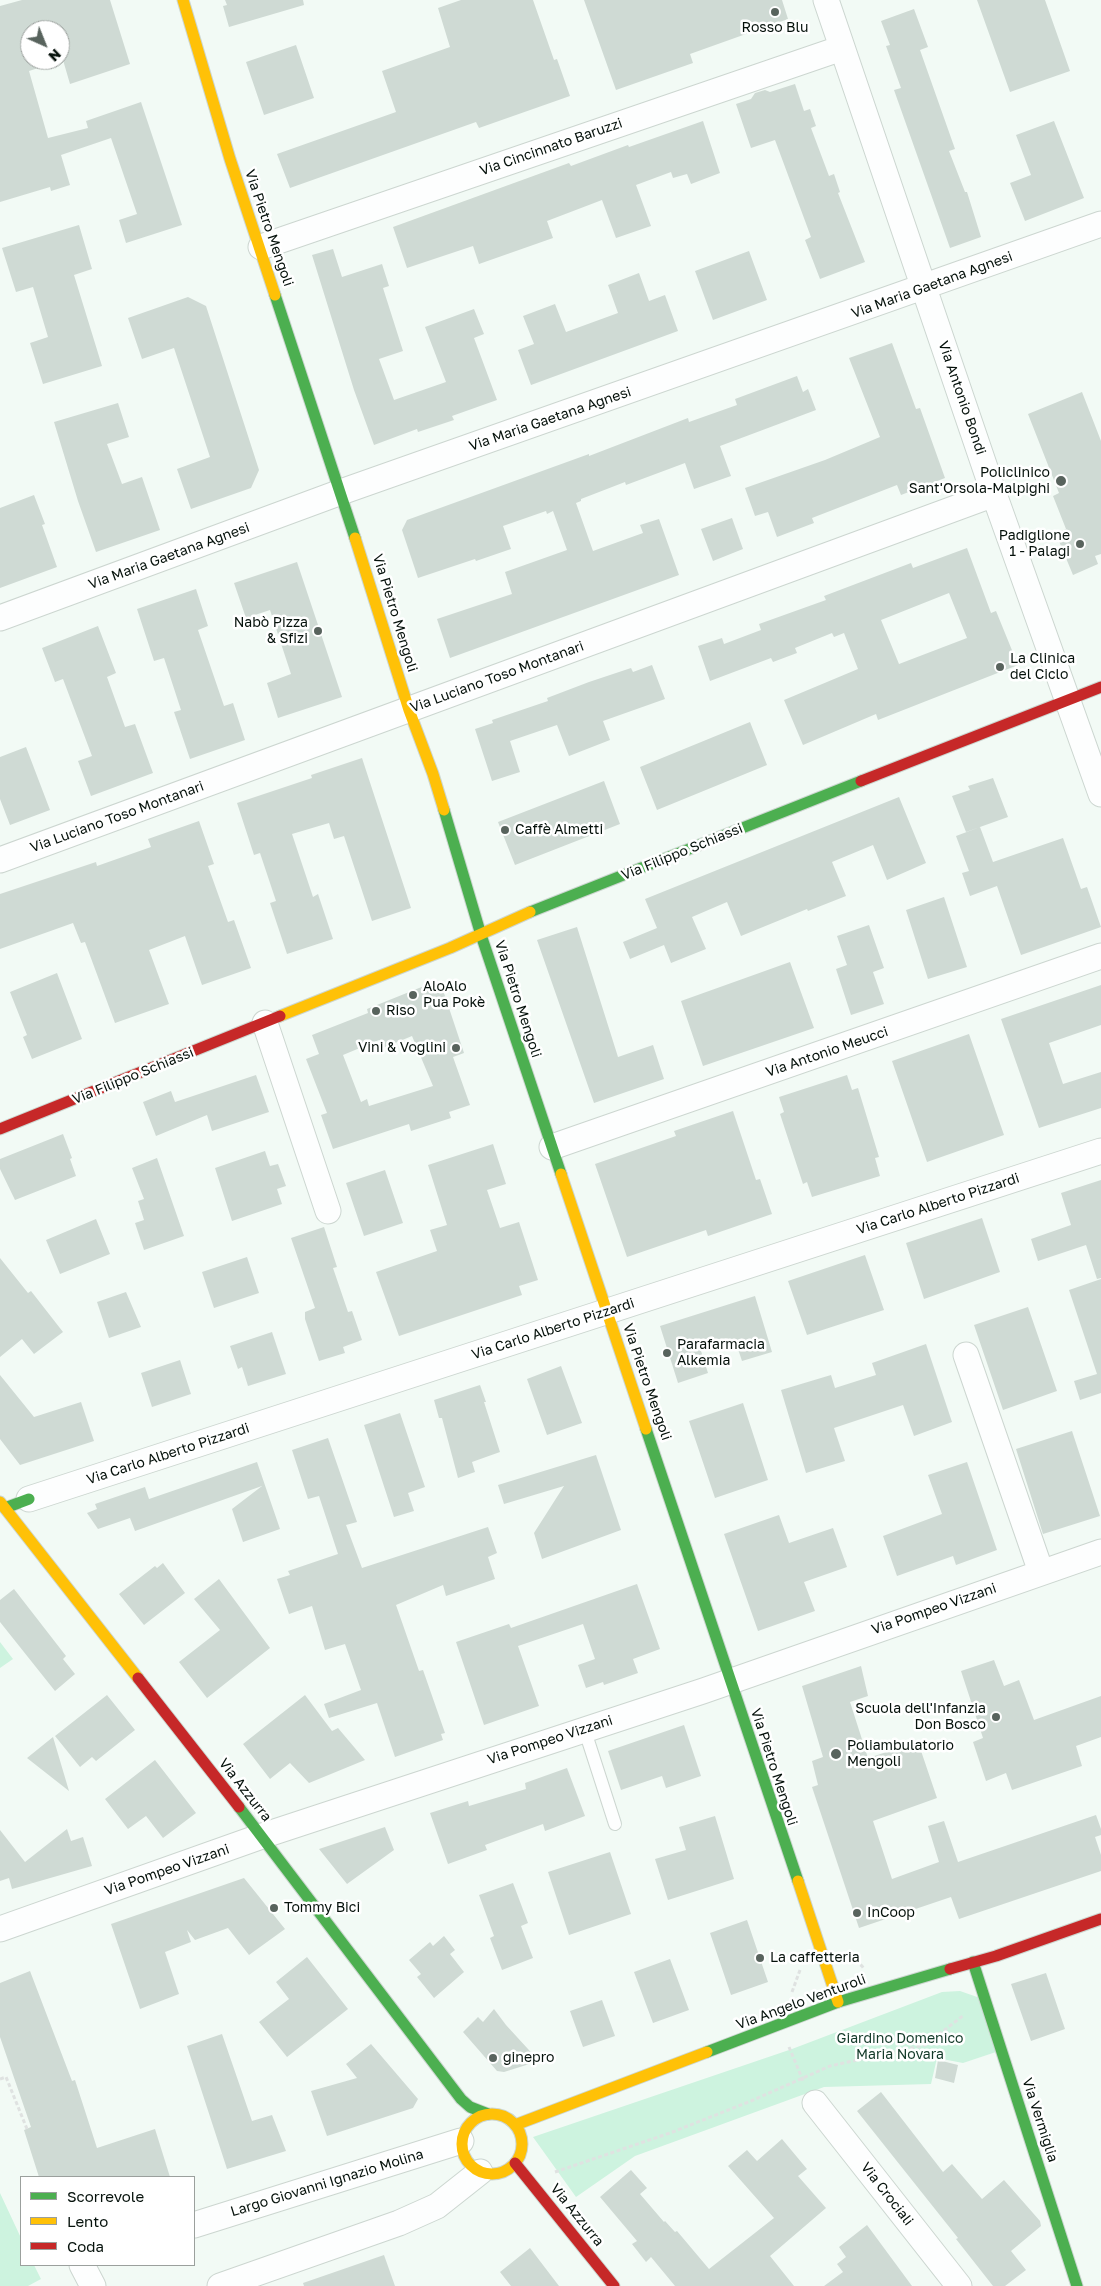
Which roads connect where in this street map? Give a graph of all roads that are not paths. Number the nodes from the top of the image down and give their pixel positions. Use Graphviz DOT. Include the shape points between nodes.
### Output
graph roads {
  1 [pos="183,0"];
  2 [pos="826,0"];
  3 [pos="842,48"];
  4 [pos="1101,224"];
  5 [pos="260,247"];
  6 [pos="924,288"];
  7 [pos="341,492"];
  8 [pos="994,494"];
  9 [pos="0,618"];
  10 [pos="1101,686"];
  11 [pos="1068,700"];
  12 [pos="409,710"];
  13 [pos="1101,794"];
  14 [pos="0,860"];
  15 [pos="481,935"];
  16 [pos="1101,956"];
  17 [pos="265,1022"];
  18 [pos="0,1128"];
  19 [pos="552,1147"];
  20 [pos="1101,1151"];
  21 [pos="328,1211"];
  22 [pos="607,1311"];
  23 [pos="966,1355"];
  24 [pos="29,1499"];
  25 [pos="2,1505"];
  26 [pos="1101,1552"];
  27 [pos="1041,1572"];
  28 [pos="730,1680"];
  29 [pos="584,1728"];
  30 [pos="615,1824"];
  31 [pos="262,1836"];
  32 [pos="1101,1919"];
  33 [pos="0,1928"];
  34 [pos="973,1962"];
  35 [pos="838,2002"];
  36 [pos="462,2100"];
  37 [pos="815,2103"];
  38 [pos="488,2114"];
  39 [pos="515,2125"];
  40 [pos="463,2136"];
  41 [pos="516,2163"];
  42 [pos="480,2172"];
  43 [pos="195,2224"];
  44 [pos="83,2266"];
  45 [pos="93,2286"];
  46 [pos="220,2286"];
  47 [pos="614,2286"];
  48 [pos="959,2286"];
  49 [pos="1077,2286"];
  1 -- 5 [label="main road, Via Pietro Mengoli"];
  2 -- 3 [label="street, Via Antonio Bondi"];
  3 -- 5 [label="street, Via Cincinnato Baruzzi"];
  3 -- 6 [label="street, Via Antonio Bondi"];
  4 -- 6 [label="street, Via Maria Gaetana Agnesi"];
  5 -- 7 [label="main road, Via Pietro Mengoli"];
  6 -- 7 [label="street, Via Maria Gaetana Agnesi"];
  6 -- 8 [label="street, Via Antonio Bondi"];
  7 -- 9 [label="street, Via Maria Gaetana Agnesi"];
  7 -- 12 [label="main road, Via Pietro Mengoli"];
  8 -- 11 [label="street, Via Antonio Bondi"];
  8 -- 12 [label="street, Via Luciano Toso Montanari"];
  10 -- 11 [label="main road, Via Filippo Schiassi"];
  11 -- 13 [label="street, Via Antonio Bondi"];
  11 -- 15 [label="main road, Via Filippo Schiassi" via="510,920"];
  12 -- 14 [label="street, Via Luciano Toso Montanari"];
  12 -- 15 [label="main road, Via Pietro Mengoli" via="433,774"];
  15 -- 17 [label="main road, Via Filippo Schiassi"];
  15 -- 19 [label="main road, Via Pietro Mengoli"];
  16 -- 19 [label="street, Via Antonio Meucci"];
  17 -- 18 [label="main road, Via Filippo Schiassi"];
  17 -- 21 [label="street"];
  19 -- 22 [label="main road, Via Pietro Mengoli"];
  20 -- 22 [label="street, Via Carlo Alberto Pizzardi"];
  22 -- 24 [label="street, Via Carlo Alberto Pizzardi"];
  22 -- 28 [label="main road, Via Pietro Mengoli"];
  23 -- 27 [label="street"];
  24 -- 25 [label="main road, Via Carlo Alberto Pizzardi"];
  25 -- 31 [label="main road, Via Azzurra"];
  26 -- 27 [label="street, Via Pompeo Vizzani"];
  27 -- 28 [label="street, Via Pompeo Vizzani"];
  28 -- 29 [label="street, Via Pompeo Vizzani"];
  28 -- 35 [label="main road, Via Pietro Mengoli"];
  29 -- 30 [label="lane"];
  29 -- 31 [label="street, Via Pompeo Vizzani"];
  31 -- 33 [label="street, Via Pompeo Vizzani"];
  31 -- 36 [label="main road, Via Azzurra"];
  32 -- 34 [label="main road, Via Angelo Venturoli"];
  34 -- 35 [label="main road, Via Angelo Venturoli"];
  34 -- 49 [label="main road, Via Vermiglia"];
  35 -- 39 [label="main road, Via Angelo Venturoli"];
  36 -- 38 [label="main road, Via Azzurra"];
  36 -- 40 [label="main road" via="465,2110"];
  37 -- 48 [label="street, Via Crociali"];
  38 -- 39 [label="main road" via="503,2116"];
  38 -- 40 [label="main road" via="478,2117"];
  39 -- 41 [label="main road" via="522,2144"];
  40 -- 42 [label="main road" via="465,2160"];
  40 -- 43 [label="street, Largo Giovanni Ignazio Molina"];
  41 -- 42 [label="main road" via="499,2174"];
  41 -- 47 [label="main road, Via Azzurra"];
  42 -- 46 [label="street" via="437,2206 399,2224"];
  44 -- 45 [label="street"];
}
